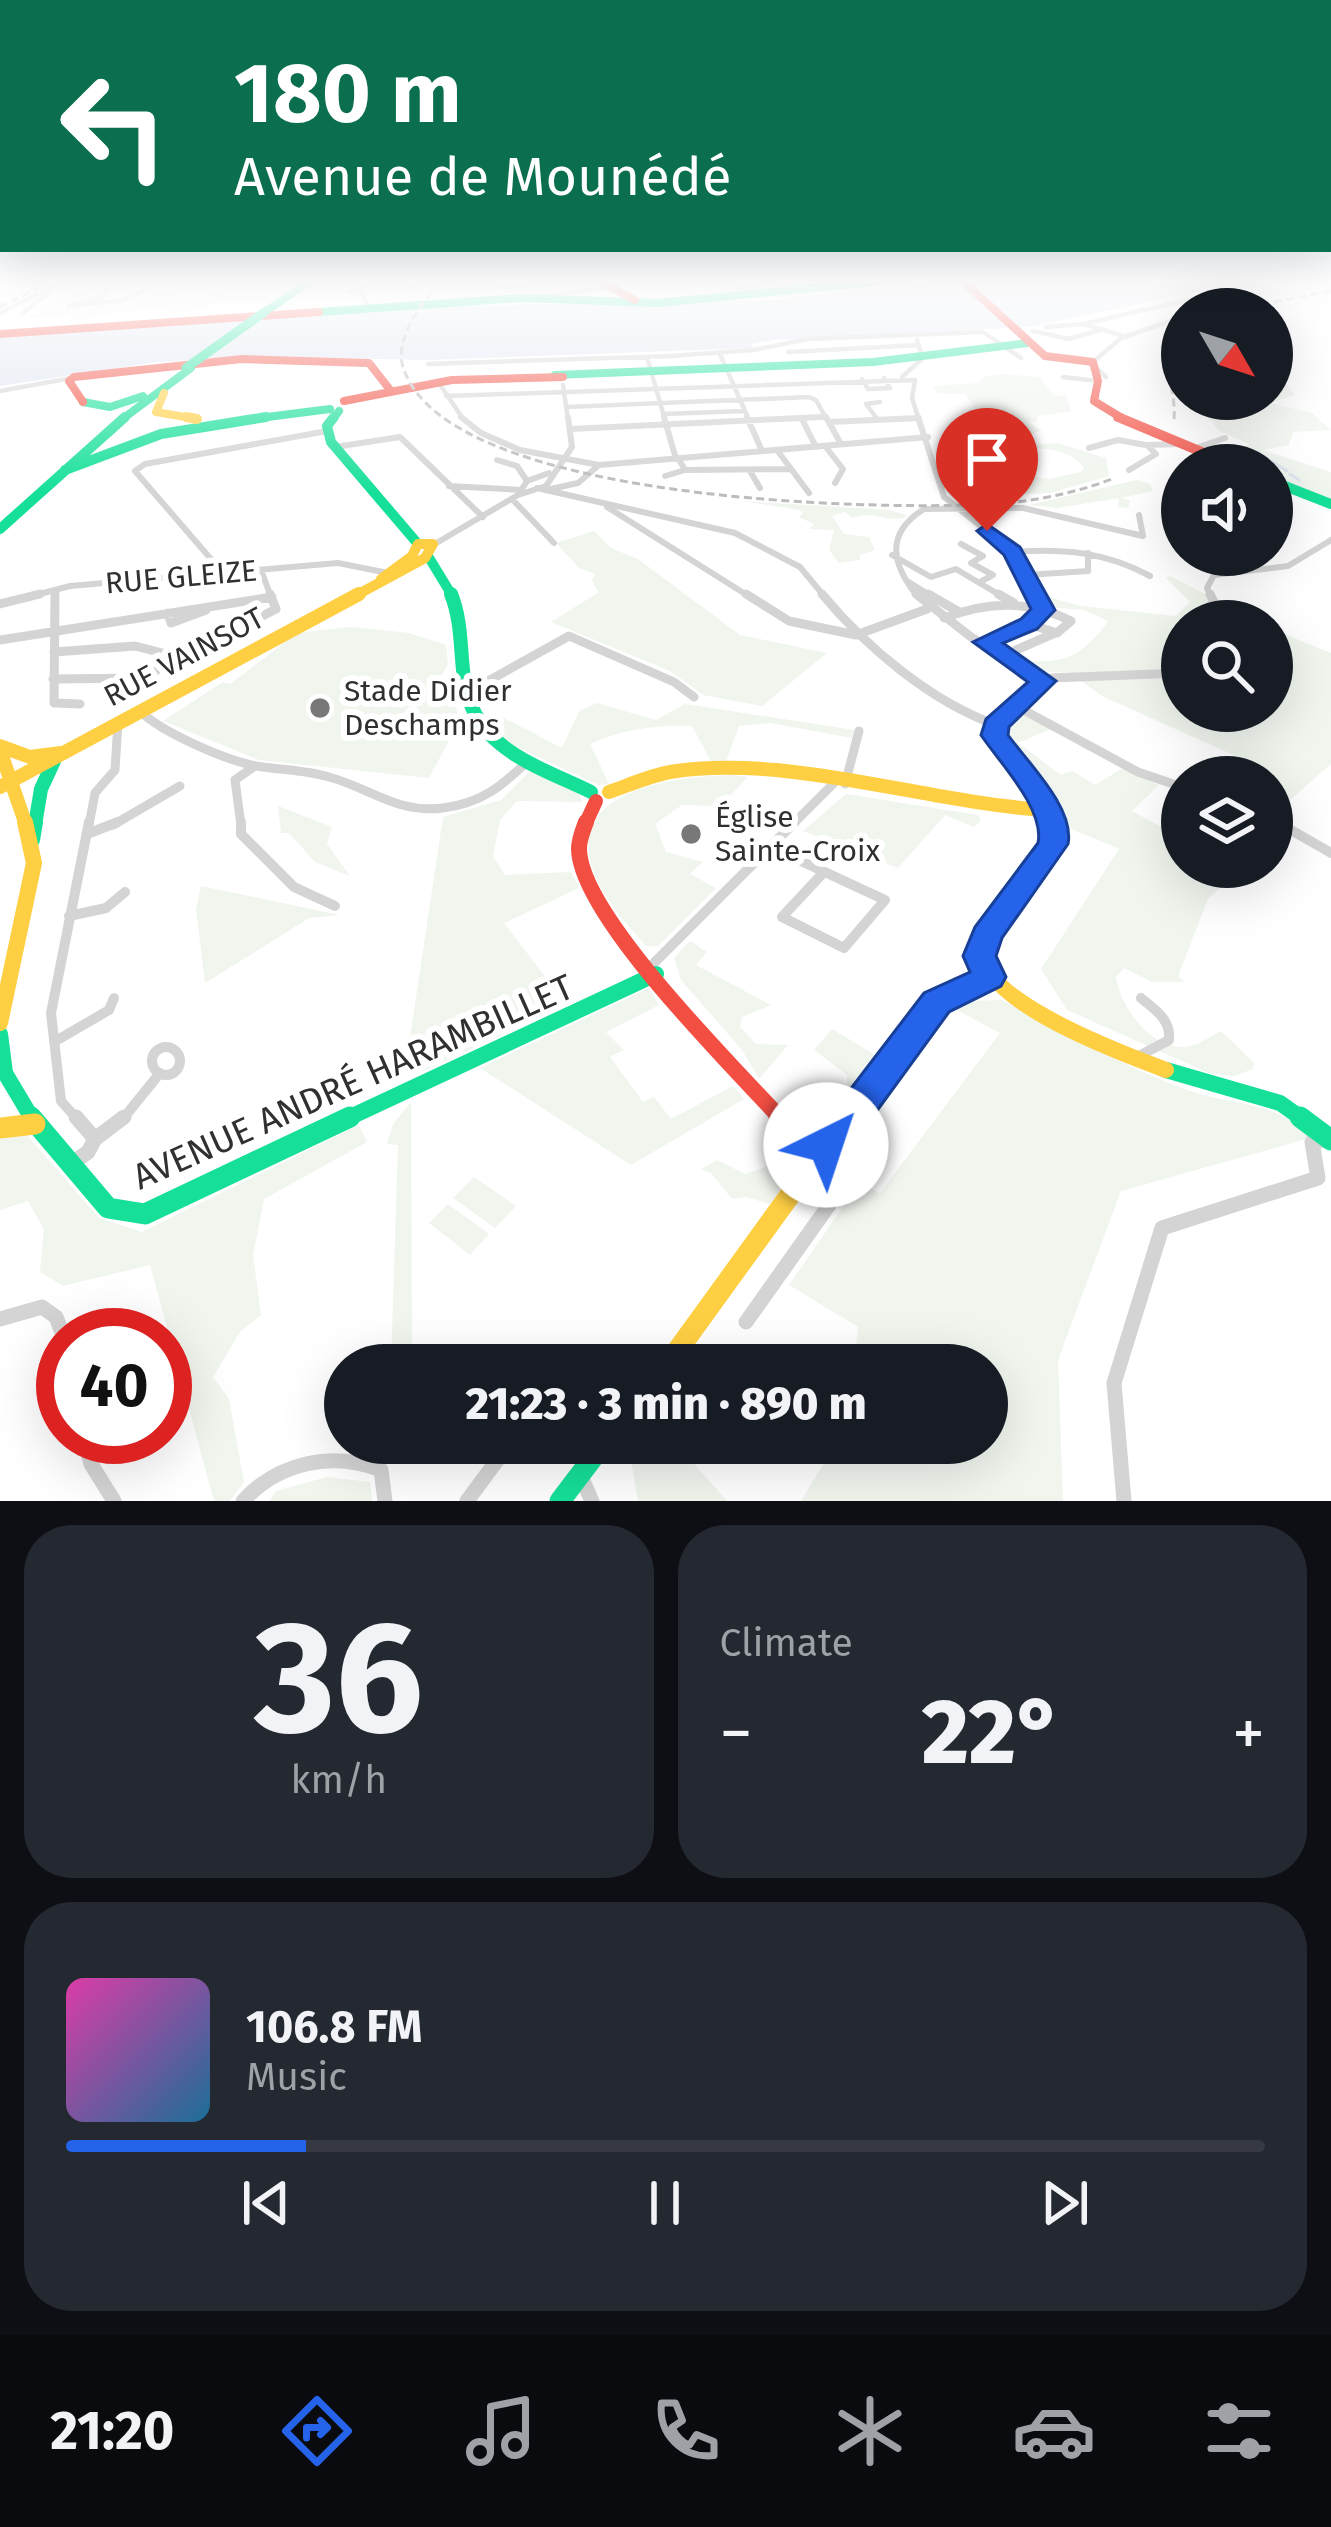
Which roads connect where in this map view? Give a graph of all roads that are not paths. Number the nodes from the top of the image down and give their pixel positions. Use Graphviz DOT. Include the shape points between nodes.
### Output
graph roads {
  1 [pos="212,352"];
  2 [pos="751,352"];
  3 [pos="787,352"];
  4 [pos="924,352"];
  5 [pos="1039,352"];
  6 [pos="1111,352"];
  7 [pos="869,354"];
  8 [pos="919,354"];
  9 [pos="792,358"];
  10 [pos="722,360"];
  11 [pos="428,364"];
  12 [pos="1097,365"];
  13 [pos="1056,366"];
  14 [pos="651,372"];
  15 [pos="561,375"];
  16 [pos="178,376"];
  17 [pos="902,377"];
  18 [pos="461,379"];
  19 [pos="71,381"];
  20 [pos="806,381"];
  21 [pos="733,385"];
  22 [pos="1066,386"];
  23 [pos="383,389"];
  24 [pos="0,391"];
  25 [pos="444,393"];
  26 [pos="740,400"];
  27 [pos="83,402"];
  28 [pos="880,402"];
  29 [pos="660,404"];
  30 [pos="340,406"];
  31 [pos="567,407"];
  32 [pos="744,411"];
  33 [pos="663,414"];
  34 [pos="259,416"];
  35 [pos="802,418"];
  36 [pos="920,418"];
  37 [pos="116,419"];
  38 [pos="827,420"];
  39 [pos="878,420"];
  40 [pos="748,421"];
  41 [pos="666,425"];
  42 [pos="570,429"];
  43 [pos="327,431"];
  44 [pos="928,437"];
  45 [pos="1226,438"];
  46 [pos="842,444"];
  47 [pos="1181,444"];
  48 [pos="1196,444"];
  49 [pos="1146,445"];
  50 [pos="1161,445"];
  51 [pos="820,446"];
  52 [pos="335,447"];
  53 [pos="1089,448"];
  54 [pos="777,450"];
  55 [pos="762,451"];
  56 [pos="565,458"];
  57 [pos="677,459"];
  58 [pos="497,460"];
  59 [pos="599,466"];
  60 [pos="791,469"];
  61 [pos="65,470"];
  62 [pos="685,470"];
  63 [pos="750,470"];
  64 [pos="1129,470"];
  65 [pos="717,472"];
  66 [pos="665,476"];
  67 [pos="835,483"];
  68 [pos="716,485"];
  69 [pos="449,486"];
  70 [pos="535,488"];
  71 [pos="760,488"];
  72 [pos="1293,489"];
  73 [pos="808,494"];
  74 [pos="1331,504"];
  75 [pos="619,510"];
  76 [pos="977,510"];
  77 [pos="958,512"];
  78 [pos="1139,515"];
  79 [pos="482,518"];
  80 [pos="968,518"];
  81 [pos="0,526"];
  82 [pos="1331,540"];
  83 [pos="554,543"];
  84 [pos="961,544"];
  85 [pos="421,548"];
  86 [pos="1013,552"];
  87 [pos="1088,553"];
  88 [pos="891,555"];
  89 [pos="261,570"];
  90 [pos="223,573"];
  91 [pos="1027,575"];
  92 [pos="1150,576"];
  93 [pos="374,577"];
  94 [pos="904,580"];
  95 [pos="980,582"];
  96 [pos="56,591"];
  97 [pos="1034,593"];
  98 [pos="272,597"];
  99 [pos="1213,600"];
  100 [pos="1016,603"];
  101 [pos="0,604"];
  102 [pos="927,609"];
  103 [pos="1043,610"];
  104 [pos="959,612"];
  105 [pos="944,618"];
  106 [pos="1029,624"];
  107 [pos="53,631"];
  108 [pos="1057,633"];
  109 [pos="227,634"];
  110 [pos="856,634"];
  111 [pos="0,640"];
  112 [pos="985,642"];
  113 [pos="255,649"];
  114 [pos="1016,650"];
  115 [pos="54,652"];
  116 [pos="182,658"];
  117 [pos="1161,674"];
  118 [pos="141,678"];
  119 [pos="53,680"];
  120 [pos="1043,681"];
  121 [pos="467,687"];
  122 [pos="122,688"];
  123 [pos="694,697"];
  124 [pos="80,704"];
  125 [pos="1016,706"];
  126 [pos="140,711"];
  127 [pos="118,722"];
  128 [pos="996,724"];
  129 [pos="859,731"];
  130 [pos="0,748"];
  131 [pos="62,752"];
  132 [pos="529,760"];
  133 [pos="249,764"];
  134 [pos="1161,781"];
  135 [pos="5,784"];
  136 [pos="838,785"];
  137 [pos="180,786"];
  138 [pos="599,795"];
  139 [pos="1046,810"];
  140 [pos="1293,831"];
  141 [pos="87,834"];
  142 [pos="32,841"];
  143 [pos="770,847"];
  144 [pos="1327,851"];
  145 [pos="824,872"];
  146 [pos="125,892"];
  147 [pos="335,906"];
  148 [pos="69,916"];
  149 [pos="653,971"];
  150 [pos="989,977"];
  151 [pos="114,998"];
  152 [pos="1141,998"];
  153 [pos="0,1023"];
  154 [pos="0,1034"];
  155 [pos="53,1042"];
  156 [pos="1138,1056"];
  157 [pos="160,1073"];
  158 [pos="35,1124"];
  159 [pos="0,1128"];
  160 [pos="794,1135"];
  161 [pos="822,1136"];
  162 [pos="94,1139"];
  163 [pos="1328,1140"];
  164 [pos="824,1154"];
  165 [pos="803,1160"];
  166 [pos="71,1164"];
  167 [pos="36,1309"];
  168 [pos="0,1318"];
  169 [pos="746,1322"];
  170 [pos="682,1344"];
  171 [pos="91,1464"];
  172 [pos="494,1464"];
  173 [pos="588,1464"];
  174 [pos="580,1475"];
  175 [pos="114,1501"];
  176 [pos="242,1501"];
  177 [pos="385,1501"];
  178 [pos="467,1501"];
  179 [pos="560,1501"];
  180 [pos="592,1501"];
  181 [pos="1124,1501"];
  1 -- 16 [label="main road, bridge"];
  2 -- 10 [label="street"];
  3 -- 9 [label="street"];
  4 -- 8 [label="main road"];
  5 -- 13 [label="main road"];
  6 -- 12 [label="street"];
  7 -- 8 [label="main road"];
  7 -- 9 [label="main road"];
  8 -- 17 [label="street"];
  9 -- 10 [label="main road"];
  9 -- 20 [label="street"];
  10 -- 14 [label="main road"];
  10 -- 21 [label="street"];
  11 -- 18 [label="street"];
  12 -- 13 [label="main road"];
  12 -- 47 [label="main road" via="1095,405"];
  13 -- 22 [label="street"];
  14 -- 15 [label="main road"];
  14 -- 21 [label="street"];
  14 -- 29 [label="street"];
  15 -- 18 [label="main road"];
  15 -- 31 [label="street"];
  16 -- 27 [label="main road" via="120,405"];
  16 -- 34 [label="main road" via="155,406 159,415"];
  16 -- 37 [label="main road"];
  16 -- 61 [label="main road"];
  17 -- 20 [label="street" via="884,378 890,388 868,389 862,379"];
  17 -- 36 [label="street" via="915,381"];
  18 -- 25 [label="main road"];
  19 -- 23 [label="main road" via="316,358 369,363"];
  19 -- 24 [label="street"];
  19 -- 27 [label="main road"];
  20 -- 21 [label="street"];
  21 -- 26 [label="street"];
  23 -- 25 [label="main road"];
  23 -- 30 [label="main road"];
  25 -- 56 [label="street" via="486,434"];
  26 -- 29 [label="street"];
  26 -- 32 [label="street"];
  26 -- 38 [label="street" via="812,398"];
  27 -- 37 [label="main road"];
  28 -- 39 [label="street" via="866,404"];
  29 -- 31 [label="street"];
  29 -- 33 [label="street"];
  30 -- 34 [label="main road"];
  30 -- 43 [label="main road"];
  31 -- 42 [label="street"];
  32 -- 33 [label="street"];
  32 -- 40 [label="street"];
  33 -- 41 [label="street"];
  34 -- 61 [label="main road" via="134,439"];
  35 -- 38 [label="street"];
  35 -- 40 [label="street"];
  35 -- 51 [label="street"];
  36 -- 39 [label="street"];
  36 -- 44 [label="street"];
  37 -- 81 [label="main road"];
  38 -- 39 [label="street"];
  38 -- 46 [label="street"];
  40 -- 41 [label="street"];
  40 -- 55 [label="street"];
  41 -- 42 [label="street"];
  41 -- 57 [label="street"];
  42 -- 56 [label="street"];
  43 -- 52 [label="main road"];
  43 -- 90 [label="street" via="135,471"];
  44 -- 46 [label="street"];
  44 -- 77 [label="street" via="943,494"];
  45 -- 48 [label="street"];
  46 -- 51 [label="street"];
  49 -- 50 [label="street"];
  49 -- 53 [label="street" via="1118,440"];
  49 -- 64 [label="street" via="1156,454"];
  51 -- 54 [label="street"];
  51 -- 67 [label="street" via="843,469"];
  52 -- 69 [label="street" via="400,437"];
  52 -- 85 [label="main road"];
  54 -- 55 [label="street"];
  54 -- 60 [label="street"];
  55 -- 57 [label="street"];
  56 -- 59 [label="street"];
  56 -- 70 [label="street"];
  57 -- 59 [label="street"];
  57 -- 62 [label="street"];
  58 -- 70 [label="street" via="518,467"];
  59 -- 70 [label="street" via="578,483"];
  60 -- 63 [label="street"];
  60 -- 73 [label="street"];
  61 -- 81 [label="main road"];
  62 -- 65 [label="street"];
  62 -- 66 [label="street"];
  63 -- 65 [label="street"];
  63 -- 71 [label="street"];
  65 -- 68 [label="street"];
  69 -- 70 [label="street"];
  69 -- 79 [label="street"];
  70 -- 75 [label="street"];
  70 -- 79 [label="street"];
  70 -- 83 [label="street"];
  72 -- 74 [label="main road"];
  75 -- 110 [label="street" via="789,621"];
  75 -- 110 [label="street" via="728,530 797,565"];
  76 -- 77 [label="street"];
  76 -- 78 [label="street" via="1023,508 1142,536"];
  76 -- 80 [label="street"];
  77 -- 80 [label="street"];
  77 -- 88 [label="street" via="919,510"];
  79 -- 85 [label="street"];
  80 -- 86 [label="street"];
  82 -- 99 [label="street" via="1288,566 1214,575 1207,588"];
  84 -- 95 [label="street" via="983,556 970,563 993,575"];
  85 -- 93 [label="main road, RUE VAINSOT"];
  85 -- 121 [label="main road" via="448,581 466,629"];
  86 -- 87 [label="street"];
  86 -- 91 [label="street"];
  87 -- 91 [label="street" via="1088,571"];
  87 -- 92 [label="street"];
  88 -- 94 [label="street"];
  88 -- 95 [label="street" via="931,577 954,568"];
  89 -- 90 [label="street, RUE GLEIZE"];
  89 -- 93 [label="street, RUE GLEIZE" via="338,563"];
  89 -- 98 [label="street"];
  90 -- 96 [label="street, RUE GLEIZE"];
  91 -- 97 [label="street"];
  93 -- 113 [label="main road, RUE VAINSOT"];
  94 -- 102 [label="street"];
  94 -- 104 [label="street"];
  95 -- 100 [label="street"];
  96 -- 101 [label="street, RUE GLEIZE"];
  96 -- 107 [label="street"];
  97 -- 100 [label="street"];
  97 -- 103 [label="street"];
  98 -- 107 [label="street" via="216,605 171,623 168,613"];
  98 -- 109 [label="street" via="276,609"];
  100 -- 103 [label="street"];
  100 -- 104 [label="street"];
  102 -- 105 [label="street"];
  102 -- 110 [label="street"];
  103 -- 106 [label="street"];
  103 -- 108 [label="street" via="1071,621"];
  104 -- 105 [label="street"];
  105 -- 112 [label="street"];
  106 -- 108 [label="street"];
  106 -- 112 [label="street"];
  107 -- 111 [label="street"];
  107 -- 115 [label="street"];
  108 -- 114 [label="street"];
  109 -- 113 [label="street"];
  109 -- 116 [label="street"];
  110 -- 128 [label="street" via="968,715"];
  112 -- 120 [label="street"];
  113 -- 126 [label="main road, RUE VAINSOT"];
  115 -- 116 [label="street" via="158,647"];
  115 -- 119 [label="street"];
  116 -- 118 [label="street"];
  117 -- 120 [label="street"];
  118 -- 119 [label="street"];
  118 -- 122 [label="street"];
  119 -- 124 [label="street" via="54,703"];
  120 -- 125 [label="street"];
  121 -- 123 [label="street" via="569,636"];
  121 -- 132 [label="main road" via="486,734"];
  125 -- 128 [label="street"];
  125 -- 134 [label="street"];
  126 -- 127 [label="main road, RUE VAINSOT"];
  126 -- 133 [label="street" via="153,724"];
  127 -- 131 [label="main road, RUE VAINSOT"];
  127 -- 141 [label="street" via="115,770 97,788"];
  128 -- 139 [label="street" via="994,735"];
  129 -- 136 [label="street"];
  130 -- 131 [label="main road" via="30,757"];
  130 -- 135 [label="main road"];
  131 -- 135 [label="main road, RUE VAINSOT"];
  131 -- 142 [label="main road" via="38,782"];
  132 -- 133 [label="street" via="500,792 434,809 382,801 320,774"];
  132 -- 138 [label="main road"];
  133 -- 147 [label="street" via="235,780 241,834 294,887"];
  135 -- 142 [label="main road"];
  136 -- 138 [label="main road" via="719,769 671,772"];
  136 -- 139 [label="main road" via="1007,812"];
  136 -- 143 [label="street"];
  137 -- 141 [label="street"];
  138 -- 149 [label="main road" via="578,840 582,875"];
  139 -- 150 [label="main road" via="1053,844 986,936 980,956"];
  140 -- 144 [label="street"];
  141 -- 148 [label="street"];
  142 -- 153 [label="main road"];
  143 -- 145 [label="street"];
  143 -- 149 [label="street"];
  145 -- 145 [label="street" via="782,917 844,948 885,900"];
  146 -- 148 [label="street" via="106,908"];
  148 -- 155 [label="street" via="54,985"];
  149 -- 160 [label="main road"];
  149 -- 166 [label="main road, AVENUE ANDRÉ HARAMBILLET" via="145,1214 108,1208"];
  150 -- 156 [label="main road"];
  150 -- 161 [label="main road" via="936,1003 847,1123"];
  151 -- 155 [label="street" via="110,1010"];
  152 -- 156 [label="street" via="1171,1031"];
  154 -- 158 [label="main road, AVENUE ANDRÉ HARAMBILLET" via="5,1073"];
  155 -- 162 [label="street" via="61,1101"];
  156 -- 163 [label="main road" via="1182,1076 1276,1098"];
  157 -- 162 [label="street" via="116,1129"];
  158 -- 159 [label="main road"];
  158 -- 166 [label="main road, AVENUE ANDRÉ HARAMBILLET"];
  160 -- 161 [label="main road"];
  160 -- 165 [label="main road" via="790,1147"];
  161 -- 164 [label="main road"];
  162 -- 166 [label="street"];
  163 -- 181 [label="street" via="1312,1142 1318,1178 1162,1228 1114,1383"];
  164 -- 165 [label="main road"];
  164 -- 169 [label="street" via="836,1178 829,1204"];
  165 -- 170 [label="main road" via="798,1184"];
  167 -- 168 [label="street"];
  171 -- 175 [label="street"];
  172 -- 178 [label="street"];
  173 -- 174 [label="main road"];
  174 -- 179 [label="main road"];
  174 -- 180 [label="street"];
  176 -- 177 [label="street" via="291,1466 325,1462 381,1470"];
}
